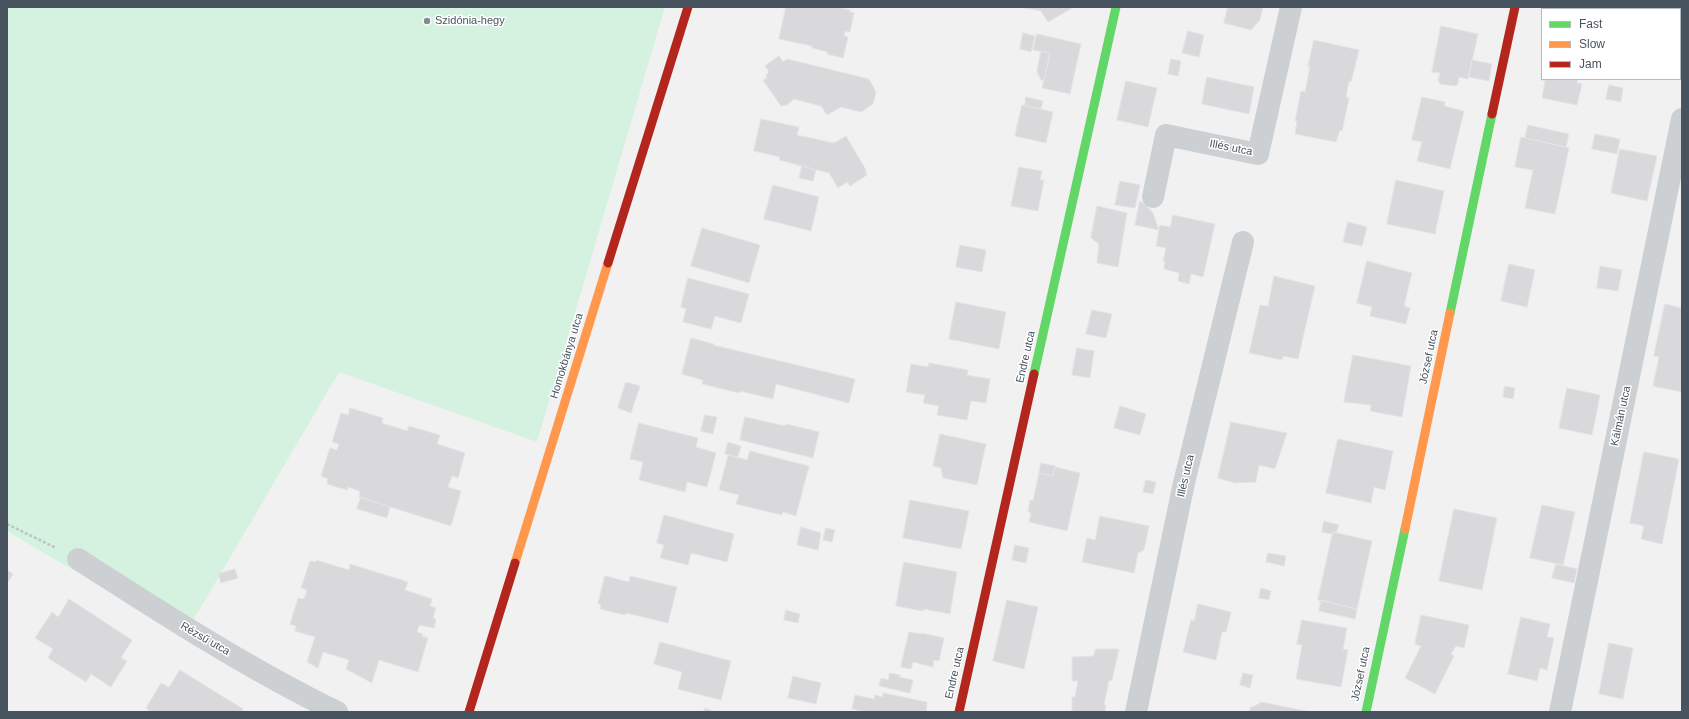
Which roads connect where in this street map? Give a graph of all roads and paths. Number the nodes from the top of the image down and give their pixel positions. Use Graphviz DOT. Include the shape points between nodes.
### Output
graph roads {
  1 [pos="688,7"];
  2 [pos="1116,7"];
  3 [pos="1291,7"];
  4 [pos="1515,7"];
  5 [pos="1682,120"];
  6 [pos="1153,197"];
  7 [pos="1243,242"];
  8 [pos="7,524"];
  9 [pos="78,559"];
  10 [pos="338,712"];
  11 [pos="469,712"];
  12 [pos="959,712"];
  13 [pos="1136,712"];
  14 [pos="1366,712"];
  15 [pos="1560,712"];
  1 -- 11 [label="street, Homokbánya utca"];
  2 -- 12 [label="street, Endre utca"];
  3 -- 6 [label="street, Illés utca" via="1258,154 1166,135"];
  4 -- 14 [label="street, József utca"];
  5 -- 15 [label="street, Kálmán utca"];
  7 -- 13 [label="street, Illés utca" via="1184,483"];
  8 -- 9 [label="path"];
  9 -- 10 [label="street, Rézsű utca" via="165,615 296,692"];
}
